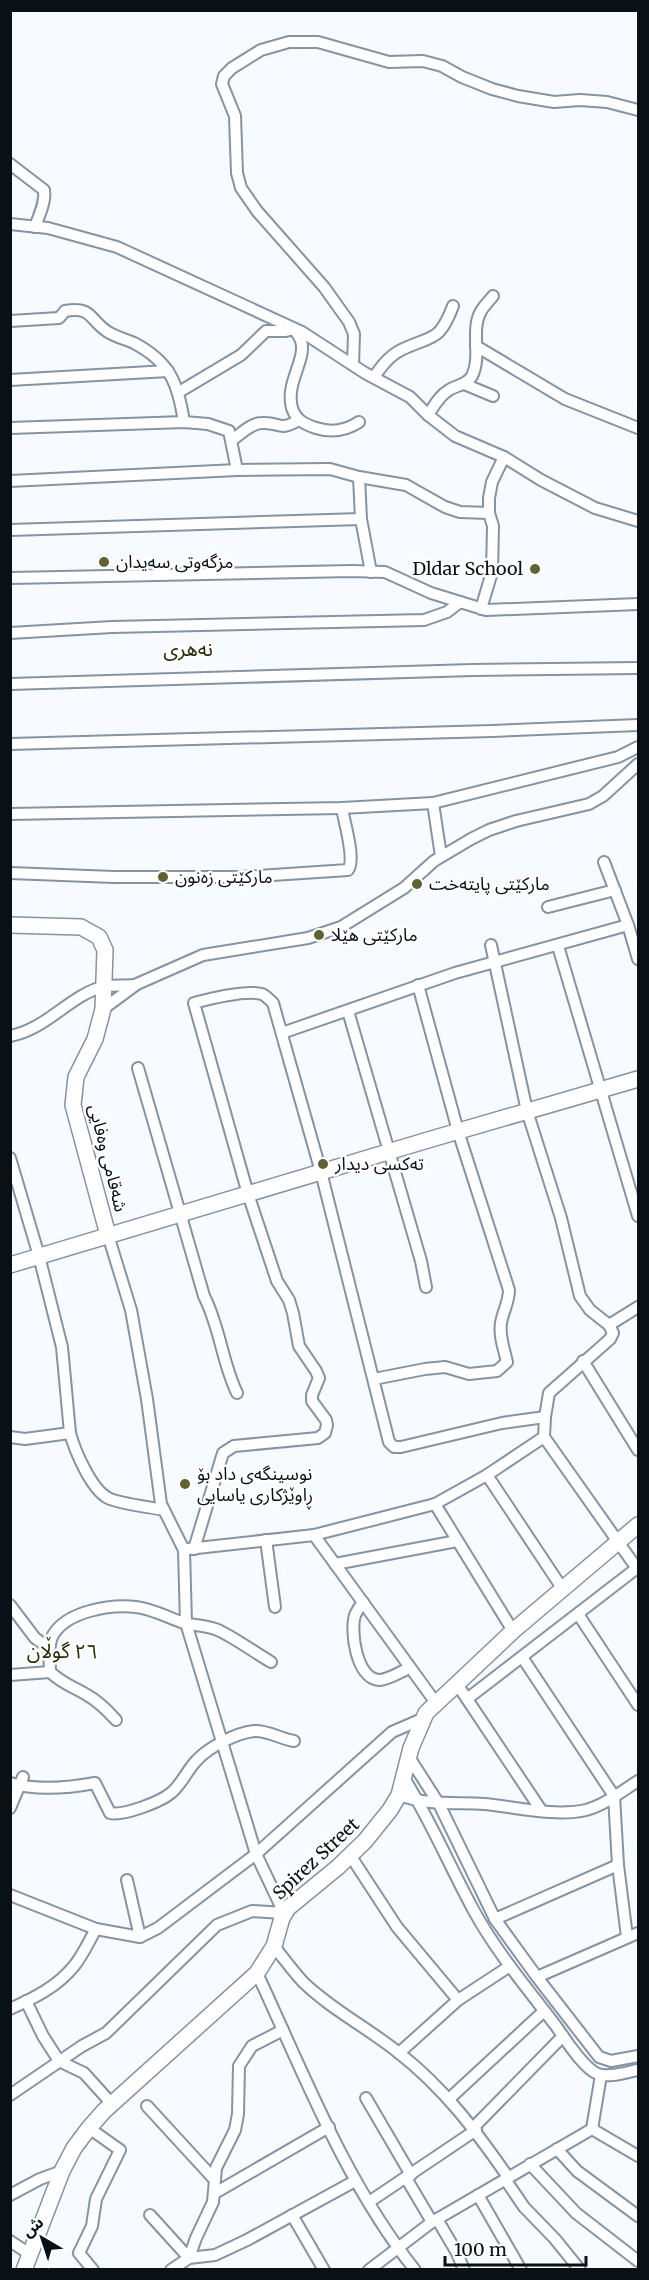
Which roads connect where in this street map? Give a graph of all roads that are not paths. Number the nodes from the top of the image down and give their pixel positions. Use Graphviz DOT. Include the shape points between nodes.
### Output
graph roads {
  1 [pos="639,110"];
  2 [pos="10,164"];
  3 [pos="10,224"];
  4 [pos="35,227"];
  5 [pos="493,297"];
  6 [pos="453,306"];
  7 [pos="10,321"];
  8 [pos="294,329"];
  9 [pos="476,346"];
  10 [pos="353,365"];
  11 [pos="168,371"];
  12 [pos="374,377"];
  13 [pos="10,380"];
  14 [pos="464,384"];
  15 [pos="179,392"];
  16 [pos="493,396"];
  17 [pos="428,415"];
  18 [pos="299,420"];
  19 [pos="183,422"];
  20 [pos="359,422"];
  21 [pos="10,428"];
  22 [pos="639,428"];
  23 [pos="232,440"];
  24 [pos="504,457"];
  25 [pos="237,470"];
  26 [pos="359,477"];
  27 [pos="10,481"];
  28 [pos="489,513"];
  29 [pos="361,519"];
  30 [pos="639,521"];
  31 [pos="10,530"];
  32 [pos="371,572"];
  33 [pos="10,578"];
  34 [pos="460,602"];
  35 [pos="639,604"];
  36 [pos="481,609"];
  37 [pos="10,633"];
  38 [pos="639,668"];
  39 [pos="10,684"];
  40 [pos="639,724"];
  41 [pos="10,744"];
  42 [pos="639,747"];
  43 [pos="639,764"];
  44 [pos="432,803"];
  45 [pos="342,808"];
  46 [pos="10,814"];
  47 [pos="441,856"];
  48 [pos="604,862"];
  49 [pos="10,873"];
  50 [pos="615,890"];
  51 [pos="548,907"];
  52 [pos="10,925"];
  53 [pos="628,925"];
  54 [pos="491,945"];
  55 [pos="558,946"];
  56 [pos="639,959"];
  57 [pos="495,962"];
  58 [pos="137,984"];
  59 [pos="418,985"];
  60 [pos="106,986"];
  61 [pos="103,1009"];
  62 [pos="348,1011"];
  63 [pos="282,1033"];
  64 [pos="10,1036"];
  65 [pos="138,1068"];
  66 [pos="639,1079"];
  67 [pos="600,1090"];
  68 [pos="527,1111"];
  69 [pos="458,1131"];
  70 [pos="389,1151"];
  71 [pos="10,1158"];
  72 [pos="321,1172"];
  73 [pos="248,1194"];
  74 [pos="180,1214"];
  75 [pos="639,1216"];
  76 [pos="108,1235"];
  77 [pos="39,1256"];
  78 [pos="10,1265"];
  79 [pos="426,1287"];
  80 [pos="639,1307"];
  81 [pos="609,1325"];
  82 [pos="583,1361"];
  83 [pos="374,1379"];
  84 [pos="237,1394"];
  85 [pos="544,1417"];
  86 [pos="70,1433"];
  87 [pos="10,1437"];
  88 [pos="544,1437"];
  89 [pos="639,1450"];
  90 [pos="487,1475"];
  91 [pos="435,1504"];
  92 [pos="164,1510"];
  93 [pos="639,1525"];
  94 [pos="314,1535"];
  95 [pos="266,1540"];
  96 [pos="618,1540"];
  97 [pos="457,1541"];
  98 [pos="189,1549"];
  99 [pos="335,1564"];
  100 [pos="638,1569"];
  101 [pos="562,1588"];
  102 [pos="363,1602"];
  103 [pos="10,1605"];
  104 [pos="275,1607"];
  105 [pos="578,1614"];
  106 [pos="186,1623"];
  107 [pos="513,1631"];
  108 [pos="49,1648"];
  109 [pos="522,1657"];
  110 [pos="271,1662"];
  111 [pos="410,1668"];
  112 [pos="50,1672"];
  113 [pos="10,1675"];
  114 [pos="457,1684"];
  115 [pos="467,1699"];
  116 [pos="436,1703"];
  117 [pos="639,1705"];
  118 [pos="422,1719"];
  119 [pos="116,1720"];
  120 [pos="294,1741"];
  121 [pos="223,1743"];
  122 [pos="409,1757"];
  123 [pos="404,1778"];
  124 [pos="639,1781"];
  125 [pos="18,1782"];
  126 [pos="399,1795"];
  127 [pos="614,1796"];
  128 [pos="418,1802"];
  129 [pos="439,1804"];
  130 [pos="10,1808"];
  131 [pos="541,1810"];
  132 [pos="256,1854"];
  133 [pos="350,1855"];
  134 [pos="618,1865"];
  135 [pos="127,1880"];
  136 [pos="10,1895"];
  137 [pos="284,1913"];
  138 [pos="495,1919"];
  139 [pos="96,1929"];
  140 [pos="639,1934"];
  141 [pos="140,1937"];
  142 [pos="627,1937"];
  143 [pos="274,1946"];
  144 [pos="510,1966"];
  145 [pos="257,1973"];
  146 [pos="537,1977"];
  147 [pos="458,2000"];
  148 [pos="26,2001"];
  149 [pos="10,2009"];
  150 [pos="544,2011"];
  151 [pos="283,2030"];
  152 [pos="563,2036"];
  153 [pos="399,2053"];
  154 [pos="639,2056"];
  155 [pos="59,2061"];
  156 [pos="639,2070"];
  157 [pos="601,2074"];
  158 [pos="10,2095"];
  159 [pos="366,2097"];
  160 [pos="449,2099"];
  161 [pos="112,2104"];
  162 [pos="147,2106"];
  163 [pos="329,2127"];
  164 [pos="89,2128"];
  165 [pos="475,2129"];
  166 [pos="592,2129"];
  167 [pos="557,2149"];
  168 [pos="639,2156"];
  169 [pos="530,2164"];
  170 [pos="62,2171"];
  171 [pos="409,2176"];
  172 [pos="507,2178"];
  173 [pos="214,2179"];
  174 [pos="355,2181"];
  175 [pos="214,2193"];
  176 [pos="10,2195"];
  177 [pos="478,2195"];
  178 [pos="369,2202"];
  179 [pos="150,2215"];
  180 [pos="291,2215"];
  181 [pos="639,2216"];
  182 [pos="435,2221"];
  183 [pos="10,2241"];
  184 [pos="398,2247"];
  185 [pos="31,2255"];
  186 [pos="189,2258"];
  187 [pos="639,2261"];
  188 [pos="24,2270"];
  189 [pos="93,2270"];
  190 [pos="171,2270"];
  191 [pos="324,2270"];
  192 [pos="369,2270"];
  193 [pos="415,2270"];
  194 [pos="464,2270"];
  195 [pos="521,2270"];
  196 [pos="580,2270"];
  1 -- 10 [label="street" via="607,102 554,102 518,96 492,89 442,66 423,61 389,62 318,42 289,42 261,50 232,68 222,84 235,116 241,188 349,322 354,334"];
  2 -- 4 [label="street" via="44,190"];
  3 -- 4 [label="street"];
  4 -- 8 [label="street" via="117,247"];
  5 -- 9 [label="street" via="480,312"];
  6 -- 12 [label="street" via="447,322 435,336 394,354"];
  7 -- 11 [label="street" via="53,319 65,311 84,310 106,331 145,349"];
  8 -- 10 [label="street"];
  8 -- 15 [label="street" via="266,331 242,355"];
  8 -- 18 [label="street" via="302,342 290,401"];
  9 -- 14 [label="street" via="476,364"];
  9 -- 22 [label="street" via="565,399"];
  10 -- 12 [label="street"];
  11 -- 13 [label="street"];
  11 -- 15 [label="street"];
  12 -- 17 [label="street" via="410,398"];
  14 -- 16 [label="street"];
  14 -- 17 [label="street" via="440,398"];
  15 -- 19 [label="street"];
  17 -- 24 [label="street" via="455,435"];
  18 -- 20 [label="street" via="336,431"];
  18 -- 23 [label="street" via="280,427 261,422"];
  19 -- 21 [label="street"];
  19 -- 23 [label="street" via="222,428 229,431"];
  23 -- 25 [label="street"];
  24 -- 28 [label="street" via="492,482"];
  24 -- 30 [label="street" via="595,508"];
  25 -- 26 [label="street" via="330,469"];
  25 -- 27 [label="street"];
  26 -- 28 [label="street" via="406,485 460,512"];
  26 -- 29 [label="street"];
  28 -- 36 [label="street" via="493,526 492,572"];
  29 -- 31 [label="street"];
  29 -- 32 [label="street"];
  32 -- 33 [label="street"];
  32 -- 34 [label="street" via="385,572"];
  34 -- 36 [label="street"];
  34 -- 37 [label="street" via="447,612 424,620"];
  35 -- 36 [label="street"];
  38 -- 39 [label="street"];
  40 -- 41 [label="street"];
  42 -- 44 [label="street" via="618,757"];
  43 -- 47 [label="street" via="589,804 489,830"];
  44 -- 45 [label="street"];
  44 -- 47 [label="street"];
  45 -- 46 [label="street"];
  45 -- 49 [label="street" via="351,855 348,870 241,877"];
  47 -- 58 [label="street" via="404,888 333,930 308,938 203,955"];
  48 -- 50 [label="street"];
  50 -- 51 [label="street"];
  50 -- 53 [label="street"];
  52 -- 60 [label="street, شەقامی وەفایی" via="75,926 94,933 105,950"];
  53 -- 55 [label="street"];
  53 -- 56 [label="street"];
  54 -- 57 [label="street"];
  55 -- 57 [label="street"];
  55 -- 67 [label="street"];
  57 -- 59 [label="street"];
  57 -- 68 [label="street"];
  58 -- 60 [label="street"];
  58 -- 61 [label="street"];
  59 -- 62 [label="street"];
  59 -- 69 [label="street"];
  60 -- 61 [label="street, شەقامی وەفایی"];
  60 -- 64 [label="street" via="78,999 37,1027"];
  61 -- 76 [label="street, شەقامی وەفایی" via="95,1039 76,1077 73,1105"];
  62 -- 63 [label="street"];
  62 -- 70 [label="street"];
  63 -- 72 [label="street"];
  63 -- 73 [label="street" via="273,1003 263,994 194,1003"];
  65 -- 74 [label="street"];
  66 -- 67 [label="street"];
  67 -- 68 [label="street"];
  67 -- 75 [label="street"];
  68 -- 69 [label="street"];
  68 -- 81 [label="street" via="561,1218 580,1296"];
  69 -- 70 [label="street"];
  69 -- 83 [label="street" via="509,1290 501,1323 507,1362 497,1371 470,1374 445,1367 425,1368"];
  70 -- 72 [label="street"];
  70 -- 79 [label="street"];
  71 -- 77 [label="street"];
  72 -- 73 [label="street"];
  72 -- 83 [label="street"];
  73 -- 74 [label="street"];
  73 -- 98 [label="street" via="277,1281 293,1312 298,1346 319,1378 312,1401 327,1425 318,1438 234,1446 223,1453"];
  74 -- 76 [label="street"];
  74 -- 84 [label="street"];
  76 -- 77 [label="street"];
  76 -- 92 [label="street" via="131,1310"];
  77 -- 78 [label="street"];
  77 -- 86 [label="street" via="62,1347"];
  80 -- 81 [label="street"];
  81 -- 82 [label="street" via="613,1333 610,1339"];
  82 -- 85 [label="street" via="549,1393"];
  82 -- 89 [label="street"];
  83 -- 85 [label="street" via="389,1442 394,1446"];
  85 -- 88 [label="street"];
  86 -- 87 [label="street"];
  86 -- 92 [label="street" via="98,1490 108,1498"];
  88 -- 90 [label="street"];
  88 -- 96 [label="street"];
  90 -- 91 [label="street"];
  90 -- 101 [label="street"];
  91 -- 94 [label="street"];
  91 -- 97 [label="street"];
  92 -- 98 [label="street"];
  93 -- 96 [label="street, Spirez Street"];
  94 -- 95 [label="street"];
  94 -- 99 [label="street"];
  95 -- 98 [label="street"];
  95 -- 104 [label="street"];
  96 -- 100 [label="street"];
  96 -- 101 [label="street, Spirez Street"];
  97 -- 99 [label="street"];
  97 -- 107 [label="street"];
  98 -- 106 [label="street"];
  99 -- 102 [label="street"];
  100 -- 105 [label="street"];
  101 -- 107 [label="street, Spirez Street"];
  102 -- 111 [label="street"];
  102 -- 111 [label="street" via="355,1615 354,1650 364,1669 381,1680"];
  103 -- 108 [label="street" via="35,1638"];
  105 -- 109 [label="street"];
  105 -- 117 [label="street"];
  106 -- 108 [label="street" via="139,1607 95,1610 62,1624 52,1636"];
  106 -- 110 [label="street" via="219,1630"];
  106 -- 121 [label="street"];
  107 -- 114 [label="street, Spirez Street"];
  108 -- 112 [label="street"];
  109 -- 115 [label="street"];
  109 -- 127 [label="street"];
  111 -- 116 [label="street"];
  112 -- 113 [label="street"];
  112 -- 119 [label="street" via="61,1683 104,1707"];
  114 -- 115 [label="street"];
  114 -- 116 [label="street, Spirez Street"];
  115 -- 131 [label="street"];
  116 -- 118 [label="street, Spirez Street"];
  118 -- 122 [label="street, Spirez Street"];
  118 -- 132 [label="street" via="392,1732"];
  120 -- 121 [label="street" via="254,1731"];
  121 -- 125 [label="street" via="197,1760 170,1794 116,1814 111,1813 95,1783 66,1788"];
  121 -- 132 [label="street"];
  122 -- 123 [label="street, Spirez Street"];
  122 -- 129 [label="street"];
  123 -- 126 [label="street, Spirez Street"];
  123 -- 128 [label="street"];
  124 -- 127 [label="street"];
  125 -- 130 [label="street"];
  126 -- 128 [label="street"];
  126 -- 133 [label="street, Spirez Street" via="378,1826"];
  127 -- 131 [label="street" via="586,1810"];
  127 -- 134 [label="street"];
  128 -- 129 [label="street"];
  128 -- 144 [label="street" via="474,1912"];
  129 -- 131 [label="street"];
  129 -- 138 [label="street"];
  132 -- 137 [label="street"];
  132 -- 141 [label="street" via="158,1928"];
  133 -- 137 [label="street, Spirez Street"];
  133 -- 147 [label="street" via="397,1927"];
  134 -- 138 [label="street"];
  134 -- 142 [label="street"];
  135 -- 141 [label="street"];
  136 -- 139 [label="street"];
  137 -- 143 [label="street, Spirez Street"];
  137 -- 155 [label="street" via="252,1911 217,1925 106,2033"];
  138 -- 146 [label="street"];
  139 -- 141 [label="street"];
  139 -- 148 [label="street" via="75,1965 48,1990"];
  140 -- 142 [label="street"];
  142 -- 146 [label="street"];
  143 -- 145 [label="street, Spirez Street"];
  143 -- 153 [label="street" via="326,2001"];
  144 -- 147 [label="street"];
  144 -- 150 [label="street"];
  145 -- 151 [label="street"];
  145 -- 161 [label="street, Spirez Street"];
  146 -- 154 [label="street" via="599,2057 611,2061"];
  147 -- 153 [label="street"];
  148 -- 149 [label="street"];
  148 -- 155 [label="street"];
  150 -- 152 [label="street"];
  150 -- 160 [label="street"];
  151 -- 163 [label="street"];
  151 -- 173 [label="street" via="252,2046 239,2066 238,2114"];
  152 -- 157 [label="street" via="592,2071"];
  152 -- 165 [label="street"];
  153 -- 160 [label="street"];
  155 -- 158 [label="street"];
  155 -- 161 [label="street" via="84,2073"];
  156 -- 157 [label="street"];
  157 -- 166 [label="street"];
  159 -- 171 [label="street"];
  160 -- 165 [label="street"];
  161 -- 164 [label="street, Spirez Street"];
  162 -- 173 [label="street"];
  163 -- 174 [label="street"];
  163 -- 175 [label="street"];
  164 -- 170 [label="street, Spirez Street"];
  164 -- 189 [label="street" via="120,2150 96,2199 92,2226 79,2253"];
  165 -- 171 [label="street"];
  165 -- 172 [label="street"];
  166 -- 167 [label="street"];
  166 -- 168 [label="street"];
  167 -- 169 [label="street"];
  167 -- 181 [label="street" via="577,2171"];
  169 -- 172 [label="street"];
  169 -- 187 [label="street" via="576,2213"];
  170 -- 176 [label="street"];
  170 -- 185 [label="street, Spirez Street"];
  171 -- 178 [label="street"];
  171 -- 182 [label="street"];
  172 -- 177 [label="street"];
  172 -- 196 [label="street" via="524,2207"];
  173 -- 175 [label="street"];
  174 -- 178 [label="street"];
  174 -- 180 [label="street"];
  175 -- 186 [label="street"];
  177 -- 182 [label="street"];
  177 -- 195 [label="street"];
  178 -- 184 [label="street"];
  179 -- 186 [label="street"];
  180 -- 186 [label="street" via="215,2255"];
  180 -- 191 [label="street"];
  182 -- 184 [label="street"];
  182 -- 194 [label="street" via="458,2253"];
  183 -- 185 [label="street"];
  184 -- 192 [label="street"];
  184 -- 193 [label="street"];
  185 -- 188 [label="street, Spirez Street"];
  186 -- 190 [label="street"];
}
